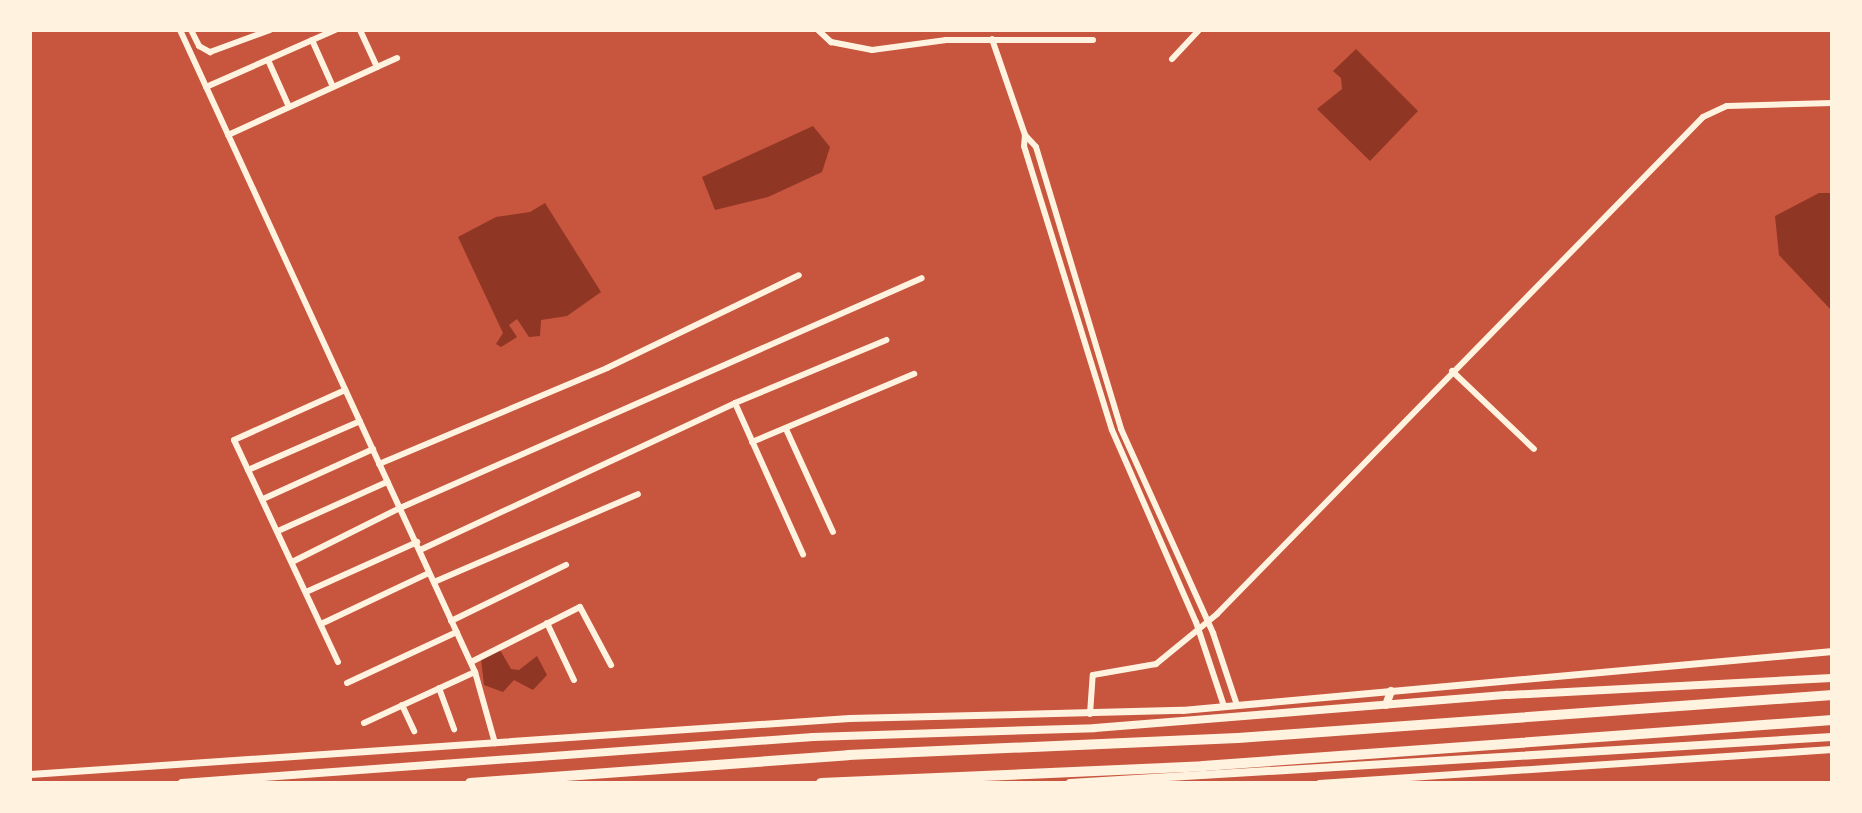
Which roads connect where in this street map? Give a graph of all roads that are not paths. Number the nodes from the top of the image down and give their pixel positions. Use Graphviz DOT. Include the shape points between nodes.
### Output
graph roads {
  1 [pos="180,30"];
  2 [pos="191,30"];
  3 [pos="270,30"];
  4 [pos="335,30"];
  5 [pos="360,30"];
  6 [pos="818,30"];
  7 [pos="1199,30"];
  8 [pos="992,39"];
  9 [pos="312,40"];
  10 [pos="1093,40"];
  11 [pos="397,58"];
  12 [pos="1172,59"];
  13 [pos="268,60"];
  14 [pos="377,67"];
  15 [pos="206,87"];
  16 [pos="333,87"];
  17 [pos="1832,103"];
  18 [pos="289,107"];
  19 [pos="228,135"];
  20 [pos="1025,135"];
  21 [pos="799,275"];
  22 [pos="922,278"];
  23 [pos="1087,314"];
  24 [pos="1077,316"];
  25 [pos="886,340"];
  26 [pos="1452,371"];
  27 [pos="914,374"];
  28 [pos="345,390"];
  29 [pos="735,403"];
  30 [pos="360,421"];
  31 [pos="786,429"];
  32 [pos="752,442"];
  33 [pos="373,449"];
  34 [pos="1534,449"];
  35 [pos="379,464"];
  36 [pos="248,470"];
  37 [pos="387,482"];
  38 [pos="638,494"];
  39 [pos="263,499"];
  40 [pos="400,508"];
  41 [pos="278,531"];
  42 [pos="833,532"];
  43 [pos="417,542"];
  44 [pos="420,550"];
  45 [pos="803,554"];
  46 [pos="292,562"];
  47 [pos="566,565"];
  48 [pos="429,573"];
  49 [pos="434,582"];
  50 [pos="306,592"];
  51 [pos="451,621"];
  52 [pos="1207,621"];
  53 [pos="547,623"];
  54 [pos="321,624"];
  55 [pos="1199,629"];
  56 [pos="457,632"];
  57 [pos="1832,651"];
  58 [pos="338,662"];
  59 [pos="471,662"];
  60 [pos="611,665"];
  61 [pos="475,672"];
  62 [pos="1832,678"];
  63 [pos="574,680"];
  64 [pos="347,683"];
  65 [pos="439,688"];
  66 [pos="1391,691"];
  67 [pos="1832,695"];
  68 [pos="402,705"];
  69 [pos="1237,705"];
  70 [pos="1386,705"];
  71 [pos="1224,706"];
  72 [pos="1090,714"];
  73 [pos="1832,720"];
  74 [pos="364,723"];
  75 [pos="454,729"];
  76 [pos="414,731"];
  77 [pos="1832,737"];
  78 [pos="495,743"];
  79 [pos="1832,749"];
  80 [pos="30,774"];
  81 [pos="182,783"];
  82 [pos="470,783"];
  83 [pos="821,783"];
  84 [pos="1070,783"];
  85 [pos="1319,783"];
  1 -- 15 [label="street"];
  2 -- 3 [label="street" via="199,46 210,52"];
  4 -- 9 [label="street"];
  5 -- 14 [label="street"];
  6 -- 8 [label="street" via="831,42 872,50"];
  7 -- 12 [label="street"];
  8 -- 10 [label="street"];
  8 -- 20 [label="street"];
  9 -- 13 [label="street"];
  9 -- 16 [label="street"];
  11 -- 14 [label="street"];
  13 -- 15 [label="street"];
  13 -- 18 [label="street"];
  14 -- 16 [label="street"];
  15 -- 19 [label="street"];
  16 -- 18 [label="street"];
  17 -- 26 [label="street" via="1715,108"];
  18 -- 19 [label="street"];
  19 -- 28 [label="street"];
  20 -- 23 [label="street" via="1036,147"];
  20 -- 24 [label="street"];
  21 -- 35 [label="street" via="607,368"];
  22 -- 40 [label="street"];
  23 -- 24 [label="street"];
  23 -- 52 [label="street" via="1143,486"];
  24 -- 55 [label="street" via="1130,478"];
  25 -- 29 [label="street"];
  26 -- 34 [label="street"];
  26 -- 52 [label="street"];
  27 -- 31 [label="street"];
  28 -- 30 [label="street"];
  28 -- 36 [label="street" via="236,438"];
  29 -- 32 [label="street"];
  29 -- 44 [label="street"];
  30 -- 33 [label="street"];
  30 -- 36 [label="street"];
  31 -- 32 [label="street"];
  31 -- 42 [label="street"];
  32 -- 45 [label="street"];
  33 -- 35 [label="street"];
  33 -- 39 [label="street"];
  35 -- 37 [label="street"];
  36 -- 39 [label="street"];
  37 -- 40 [label="street"];
  37 -- 41 [label="street"];
  38 -- 49 [label="street"];
  39 -- 41 [label="street"];
  40 -- 43 [label="street"];
  40 -- 46 [label="street"];
  41 -- 46 [label="street"];
  43 -- 44 [label="street"];
  43 -- 50 [label="street"];
  44 -- 48 [label="street"];
  46 -- 50 [label="street"];
  47 -- 51 [label="street"];
  48 -- 49 [label="street"];
  48 -- 54 [label="street"];
  49 -- 51 [label="street"];
  50 -- 54 [label="street"];
  51 -- 56 [label="street"];
  52 -- 55 [label="street"];
  52 -- 69 [label="street"];
  53 -- 59 [label="street"];
  53 -- 60 [label="street" via="580,607"];
  53 -- 63 [label="street"];
  54 -- 58 [label="street"];
  55 -- 71 [label="street"];
  55 -- 72 [label="street" via="1156,664 1093,675"];
  56 -- 59 [label="street"];
  56 -- 64 [label="street"];
  57 -- 66 [label="street"];
  59 -- 61 [label="street"];
  61 -- 65 [label="street"];
  61 -- 78 [label="street"];
  62 -- 70 [label="main road"];
  65 -- 68 [label="street"];
  65 -- 75 [label="street"];
  66 -- 69 [label="street"];
  66 -- 70 [label="main road"];
  67 -- 82 [label="highway" via="1238,738 848,755"];
  68 -- 74 [label="street"];
  68 -- 76 [label="street"];
  69 -- 71 [label="street"];
  70 -- 81 [label="main road" via="1095,728 813,737"];
  71 -- 72 [label="street"];
  72 -- 78 [label="street" via="849,718"];
  73 -- 83 [label="highway" via="1203,766"];
  77 -- 84 [label="main road"];
  78 -- 80 [label="street"];
  79 -- 85 [label="street"];
}
